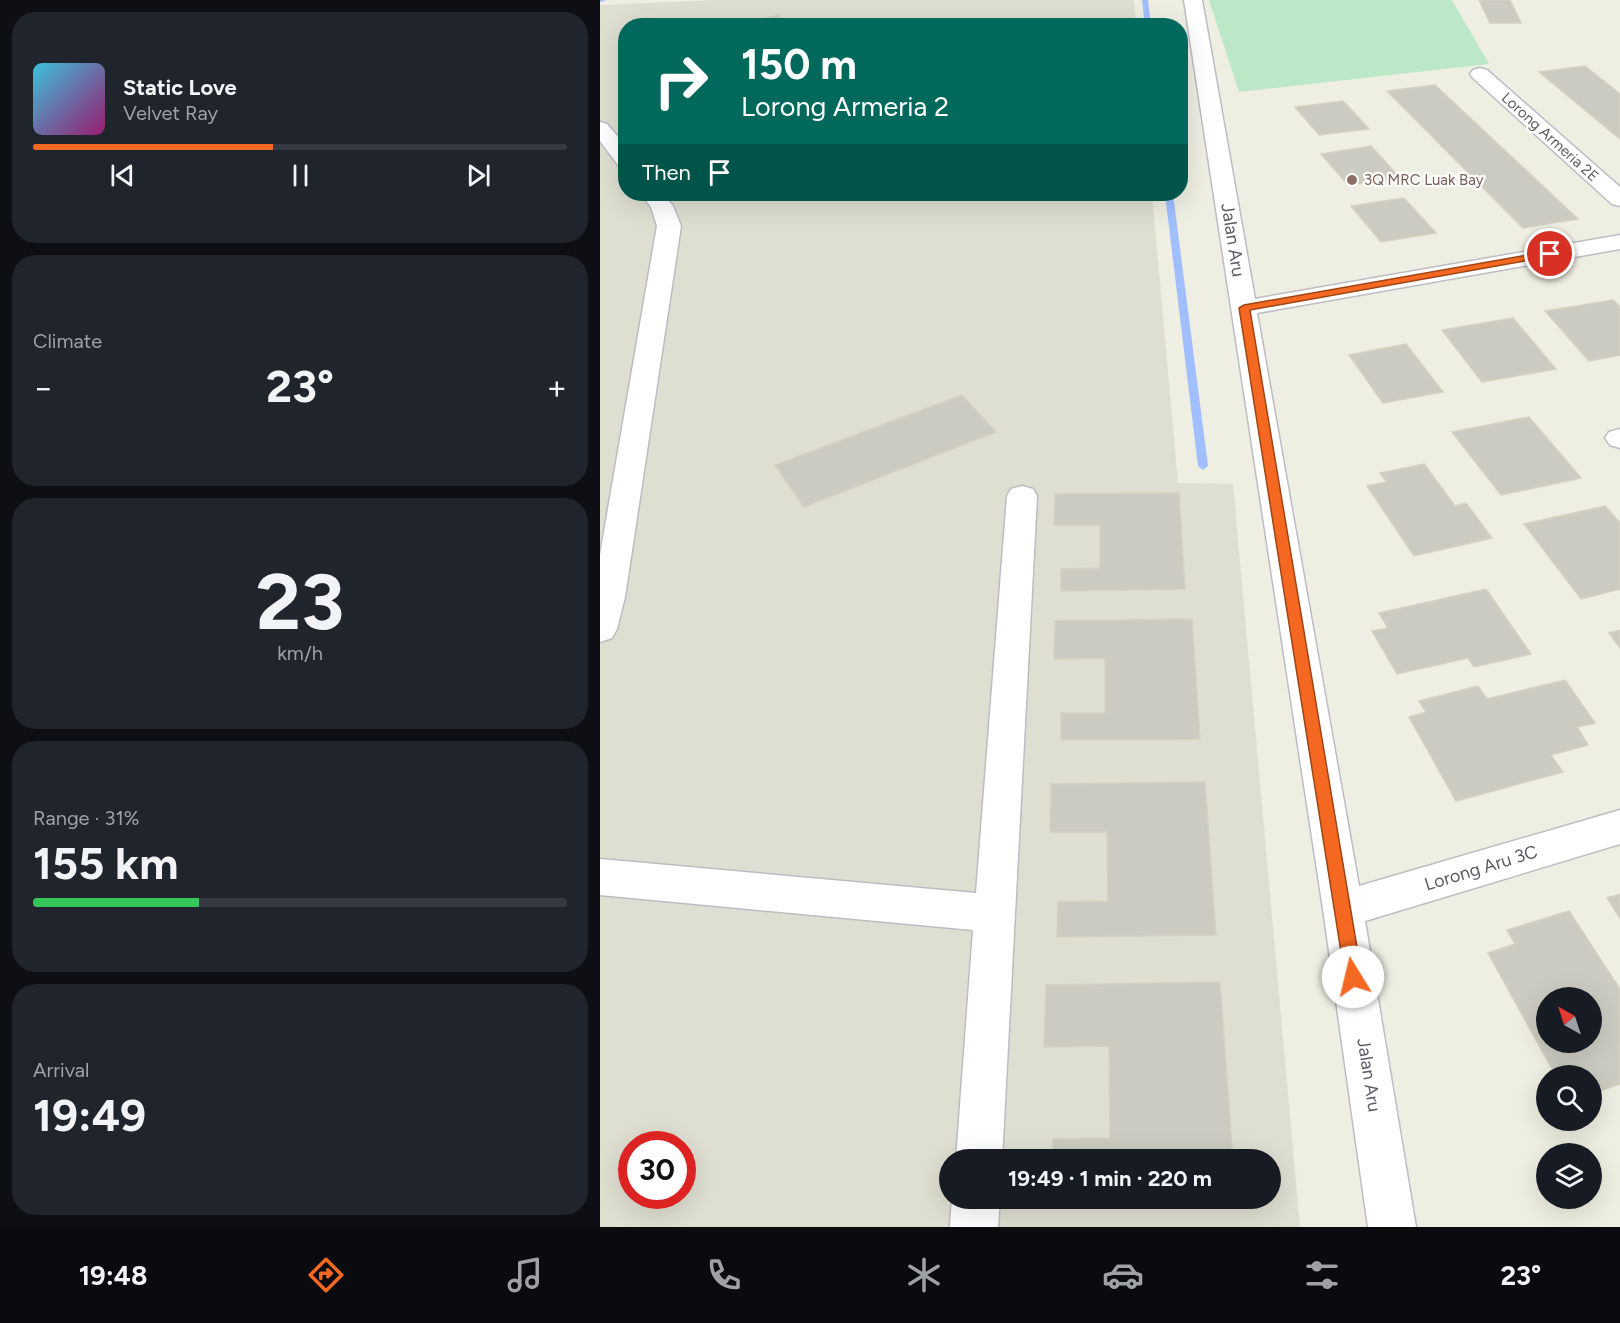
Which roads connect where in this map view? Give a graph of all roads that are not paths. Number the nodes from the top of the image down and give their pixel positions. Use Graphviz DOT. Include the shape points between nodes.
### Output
graph roads {
  1 [pos="1193,0"];
  2 [pos="1480,74"];
  3 [pos="600,128"];
  4 [pos="618,150"];
  5 [pos="1620,199"];
  6 [pos="658,201"];
  7 [pos="1620,242"];
  8 [pos="1244,308"];
  9 [pos="1022,496"];
  10 [pos="600,630"];
  11 [pos="1620,827"];
  12 [pos="600,877"];
  13 [pos="1343,909"];
  14 [pos="995,913"];
  15 [pos="980,1149"];
  16 [pos="975,1209"];
  17 [pos="974,1227"];
  18 [pos="1392,1227"];
  1 -- 8 [label="street, Jalan Aru"];
  2 -- 5 [label="street, Lorong Armeria 2E"];
  3 -- 4 [label="street"];
  6 -- 10 [label="street" via="669,226 609,597"];
  7 -- 8 [label="street"];
  8 -- 13 [label="street, Jalan Aru"];
  9 -- 14 [label="street"];
  11 -- 13 [label="street, Lorong Aru 3C"];
  12 -- 14 [label="street"];
  13 -- 18 [label="street, Jalan Aru"];
  14 -- 15 [label="street"];
  16 -- 17 [label="street"];
}
